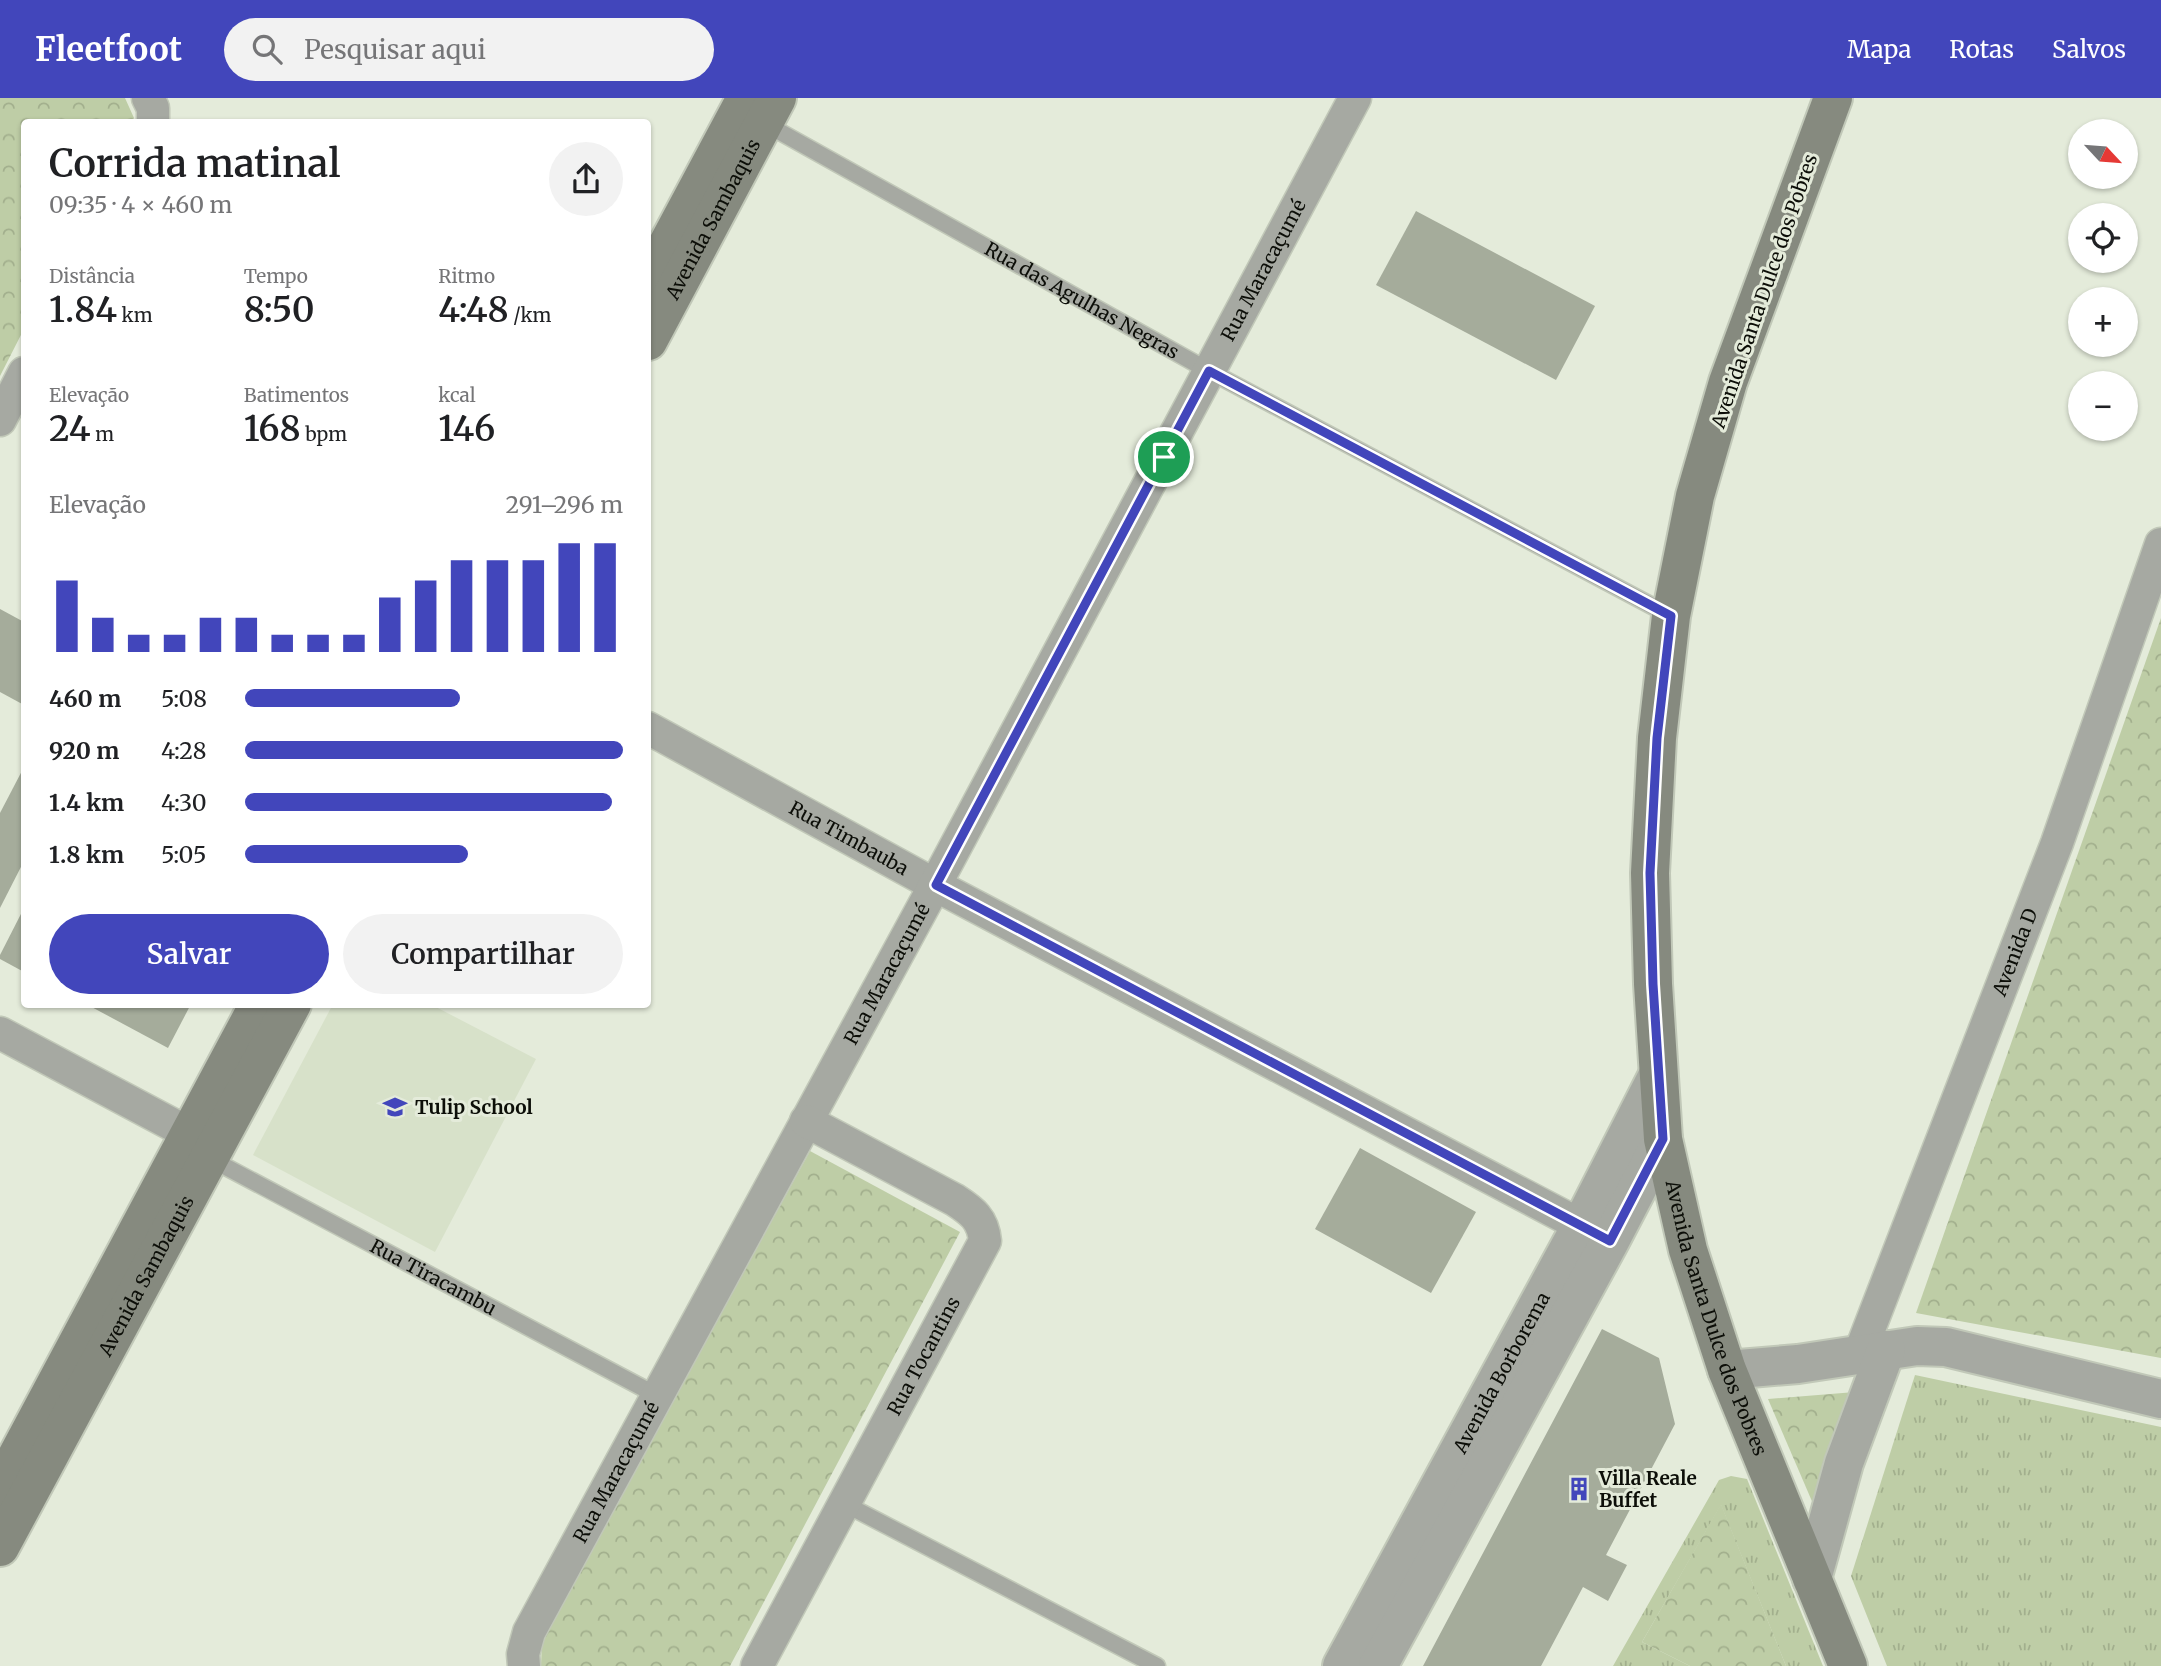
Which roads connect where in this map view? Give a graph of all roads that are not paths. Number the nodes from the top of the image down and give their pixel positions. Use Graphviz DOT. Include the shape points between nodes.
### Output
graph roads {
  1 [pos="148,98"];
  2 [pos="1355,98"];
  3 [pos="1833,98"];
  4 [pos="749,105"];
  5 [pos="153,119"];
  6 [pos="651,276"];
  7 [pos="651,334"];
  8 [pos="1209,371"];
  9 [pos="21,388"];
  10 [pos="0,420"];
  11 [pos="2161,544"];
  12 [pos="1671,616"];
  13 [pos="651,730"];
  14 [pos="936,885"];
  15 [pos="257,1008"];
  16 [pos="290,1008"];
  17 [pos="0,1033"];
  18 [pos="1658,1075"];
  19 [pos="806,1121"];
  20 [pos="1663,1139"];
  21 [pos="204,1147"];
  22 [pos="1595,1234"];
  23 [pos="1873,1352"];
  24 [pos="1727,1370"];
  25 [pos="658,1396"];
  26 [pos="2161,1399"];
  27 [pos="0,1488"];
  28 [pos="845,1504"];
  29 [pos="0,1547"];
  30 [pos="1812,1579"];
  31 [pos="524,1666"];
  32 [pos="757,1666"];
  33 [pos="1157,1666"];
  34 [pos="1342,1666"];
  35 [pos="1378,1666"];
  36 [pos="1848,1666"];
  1 -- 5 [label="street"];
  2 -- 8 [label="street, Rua Maracaçumé"];
  3 -- 12 [label="main road, Avenida Santa Dulce dos Pobres" via="1728,382 1695,496"];
  4 -- 6 [label="main road, Avenida Sambaquis"];
  4 -- 7 [label="main road, Avenida Sambaquis"];
  4 -- 8 [label="lane, Rua das Agulhas Negras"];
  8 -- 12 [label="lane, Rua das Agulhas Negras"];
  8 -- 14 [label="street, Rua Maracaçumé"];
  9 -- 10 [label="street"];
  11 -- 23 [label="street, Avenida D"];
  12 -- 18 [label="main road, Avenida Santa Dulce dos Pobres" via="1657,738 1650,873"];
  13 -- 14 [label="street, Rua Timbauba"];
  14 -- 19 [label="street, Rua Maracaçumé"];
  14 -- 22 [label="street, Rua Timbauba"];
  15 -- 21 [label="main road, Avenida Sambaquis"];
  16 -- 21 [label="main road, Avenida Sambaquis"];
  17 -- 21 [label="street, Rua Tiracambu"];
  18 -- 20 [label="main road, Avenida Santa Dulce dos Pobres"];
  18 -- 22 [label="street, Avenida Borborema"];
  19 -- 25 [label="street, Rua Maracaçumé"];
  19 -- 28 [label="street, Rua Tocantins" via="955,1200 975,1214 984,1228 985,1241"];
  20 -- 22 [label="street, Avenida Borborema"];
  20 -- 24 [label="main road, Avenida Santa Dulce dos Pobres" via="1688,1250"];
  21 -- 25 [label="lane, Rua Tiracambu"];
  21 -- 27 [label="main road, Avenida Sambaquis"];
  21 -- 29 [label="main road, Avenida Sambaquis"];
  22 -- 34 [label="street, Avenida Borborema"];
  22 -- 35 [label="street, Avenida Borborema"];
  23 -- 24 [label="street"];
  23 -- 26 [label="street" via="1946,1347"];
  23 -- 30 [label="street"];
  24 -- 30 [label="main road, Avenida Santa Dulce dos Pobres"];
  25 -- 31 [label="street, Rua Maracaçumé" via="529,1632"];
  28 -- 32 [label="street, Rua Tocantins"];
  28 -- 33 [label="lane"];
  30 -- 36 [label="main road, Avenida Santa Dulce dos Pobres"];
}
